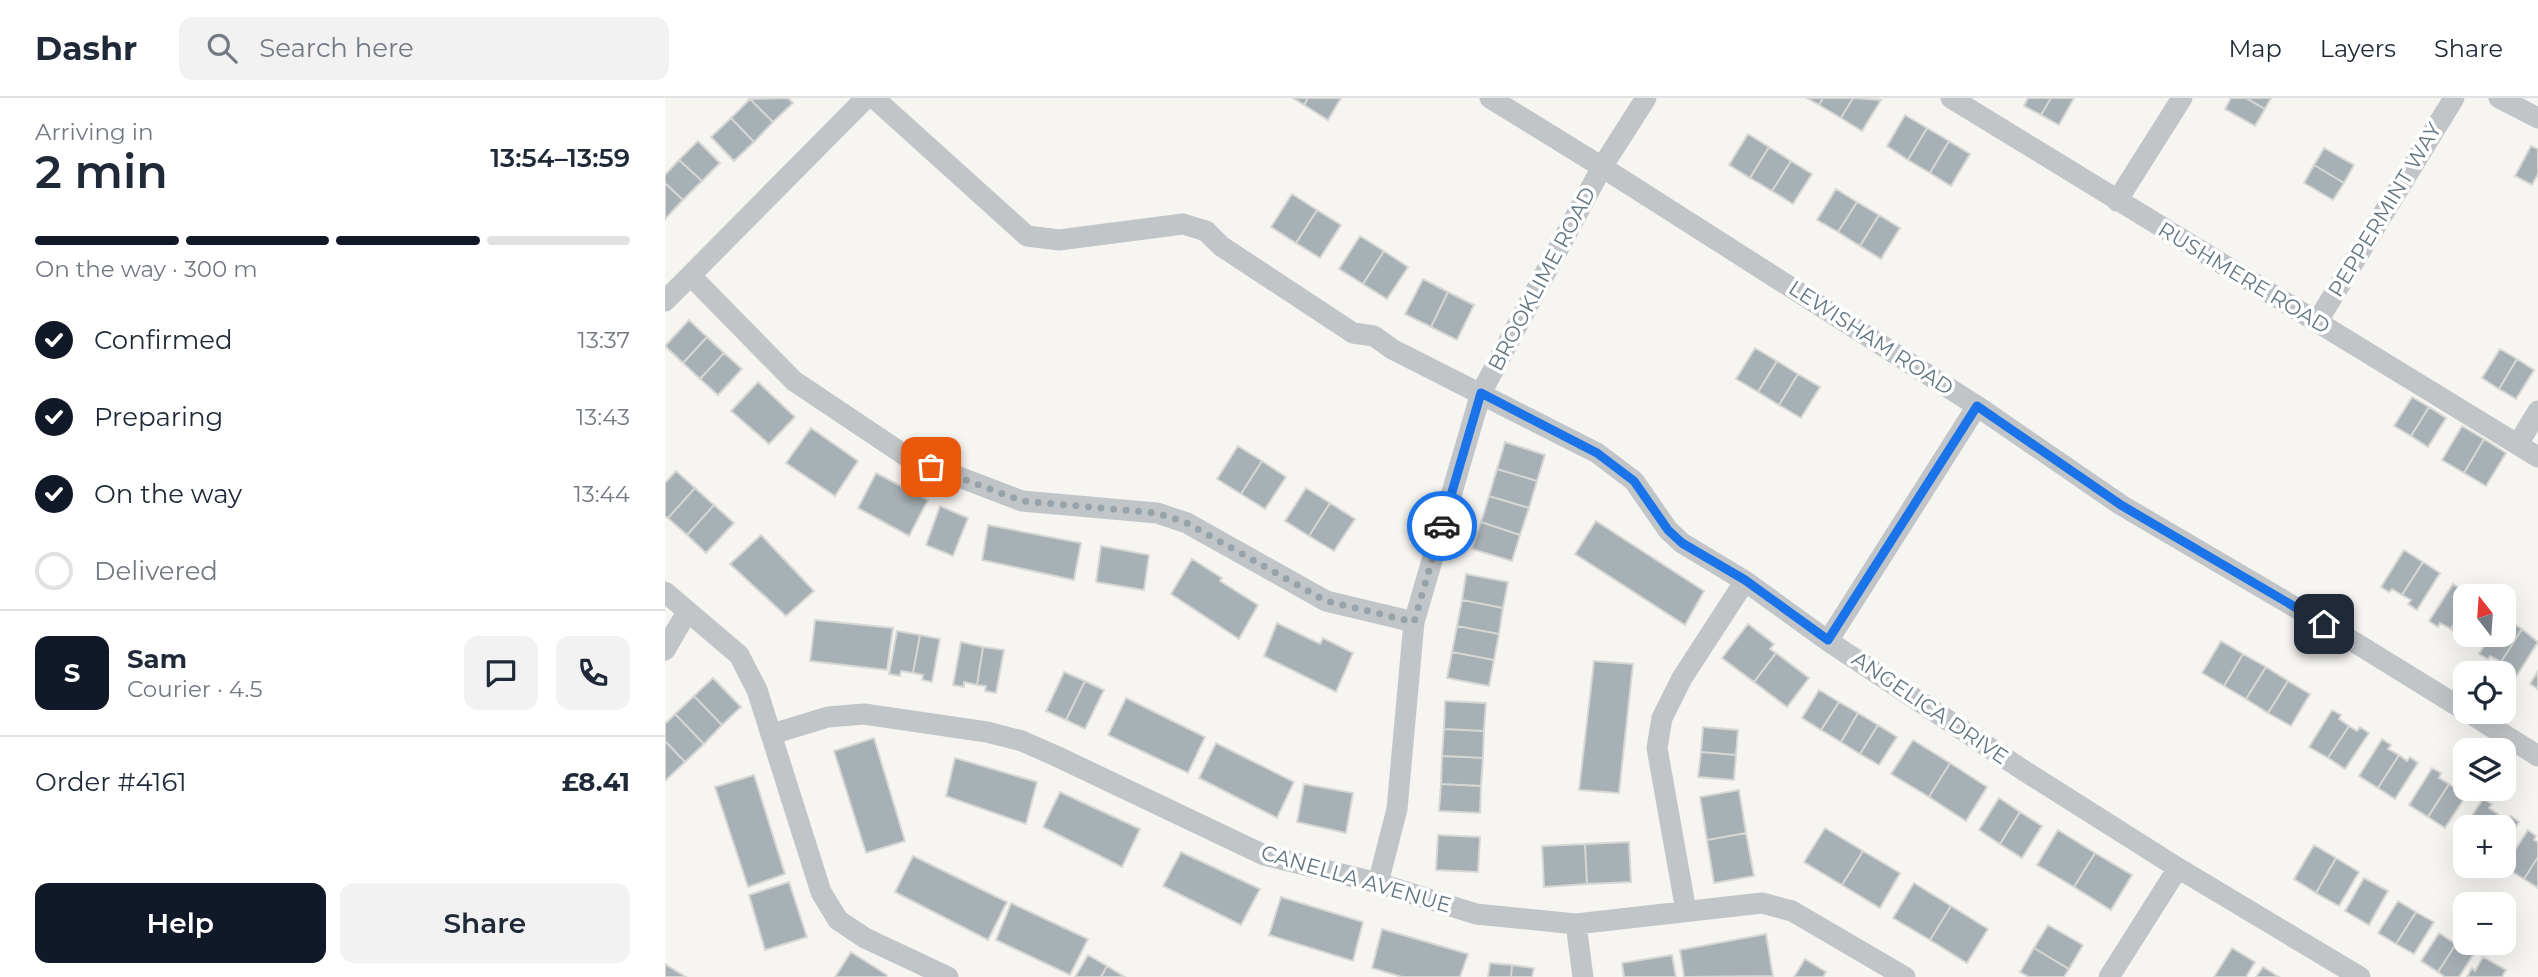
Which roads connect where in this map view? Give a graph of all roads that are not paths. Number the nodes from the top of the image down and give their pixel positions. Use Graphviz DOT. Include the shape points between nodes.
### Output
graph roads {
  1 [pos="866,98"];
  2 [pos="874,98"];
  3 [pos="1490,98"];
  4 [pos="1646,98"];
  5 [pos="1951,98"];
  6 [pos="2182,98"];
  7 [pos="2454,98"];
  8 [pos="2499,98"];
  9 [pos="2538,118"];
  10 [pos="1602,167"];
  11 [pos="2117,201"];
  12 [pos="691,276"];
  13 [pos="665,302"];
  14 [pos="2317,322"];
  15 [pos="1481,393"];
  16 [pos="1977,406"];
  17 [pos="2538,411"];
  18 [pos="2518,444"];
  19 [pos="2538,457"];
  20 [pos="1745,580"];
  21 [pos="665,593"];
  22 [pos="687,612"];
  23 [pos="1414,622"];
  24 [pos="1828,640"];
  25 [pos="665,650"];
  26 [pos="2453,702"];
  27 [pos="2488,724"];
  28 [pos="772,734"];
  29 [pos="2538,756"];
  30 [pos="2178,868"];
  31 [pos="1378,883"];
  32 [pos="1686,911"];
  33 [pos="1576,924"];
  34 [pos="926,972"];
  35 [pos="948,977"];
  36 [pos="1583,977"];
  37 [pos="1905,977"];
  38 [pos="2109,977"];
  39 [pos="2360,977"];
  1 -- 12 [label="street"];
  2 -- 15 [label="street, ANGELICA DRIVE" via="1027,236 1059,240 1183,225 1206,231 1221,246 1353,332 1374,336"];
  3 -- 10 [label="street, LEWISHAM ROAD"];
  4 -- 10 [label="street, BROOKLIME ROAD"];
  5 -- 11 [label="street, RUSHMERE ROAD"];
  6 -- 11 [label="street"];
  7 -- 14 [label="street, PEPPERMINT WAY"];
  8 -- 9 [label="street"];
  10 -- 15 [label="street, BROOKLIME ROAD"];
  10 -- 16 [label="street, LEWISHAM ROAD"];
  11 -- 14 [label="street, RUSHMERE ROAD"];
  12 -- 13 [label="street"];
  12 -- 23 [label="street" via="795,381 909,458 1022,501 1157,513 1187,523 1326,601"];
  14 -- 18 [label="street, RUSHMERE ROAD"];
  15 -- 20 [label="street, ANGELICA DRIVE" via="1597,453 1634,481 1682,543"];
  15 -- 23 [label="street, BROOKLIME ROAD"];
  16 -- 24 [label="street"];
  16 -- 26 [label="street, LEWISHAM ROAD" via="2121,505"];
  17 -- 18 [label="street"];
  18 -- 19 [label="street, RUSHMERE ROAD"];
  20 -- 24 [label="street, ANGELICA DRIVE"];
  20 -- 32 [label="street" via="1662,718 1657,748"];
  21 -- 22 [label="street"];
  22 -- 25 [label="street"];
  22 -- 28 [label="street" via="739,654"];
  23 -- 31 [label="street, BROOKLIME ROAD" via="1397,808"];
  24 -- 30 [label="street, ANGELICA DRIVE"];
  27 -- 29 [label="street, LEWISHAM ROAD"];
  28 -- 31 [label="street, CANELLA AVENUE" via="828,717 864,714 1022,741 1264,855"];
  28 -- 34 [label="street" via="821,892 838,920"];
  30 -- 38 [label="street"];
  30 -- 39 [label="street, ANGELICA DRIVE"];
  31 -- 33 [label="street, CANELLA AVENUE" via="1476,914"];
  32 -- 33 [label="street, CANELLA AVENUE"];
  32 -- 37 [label="street, CANELLA AVENUE" via="1762,902 1792,911"];
  33 -- 36 [label="street"];
  34 -- 35 [label="street"];
}
